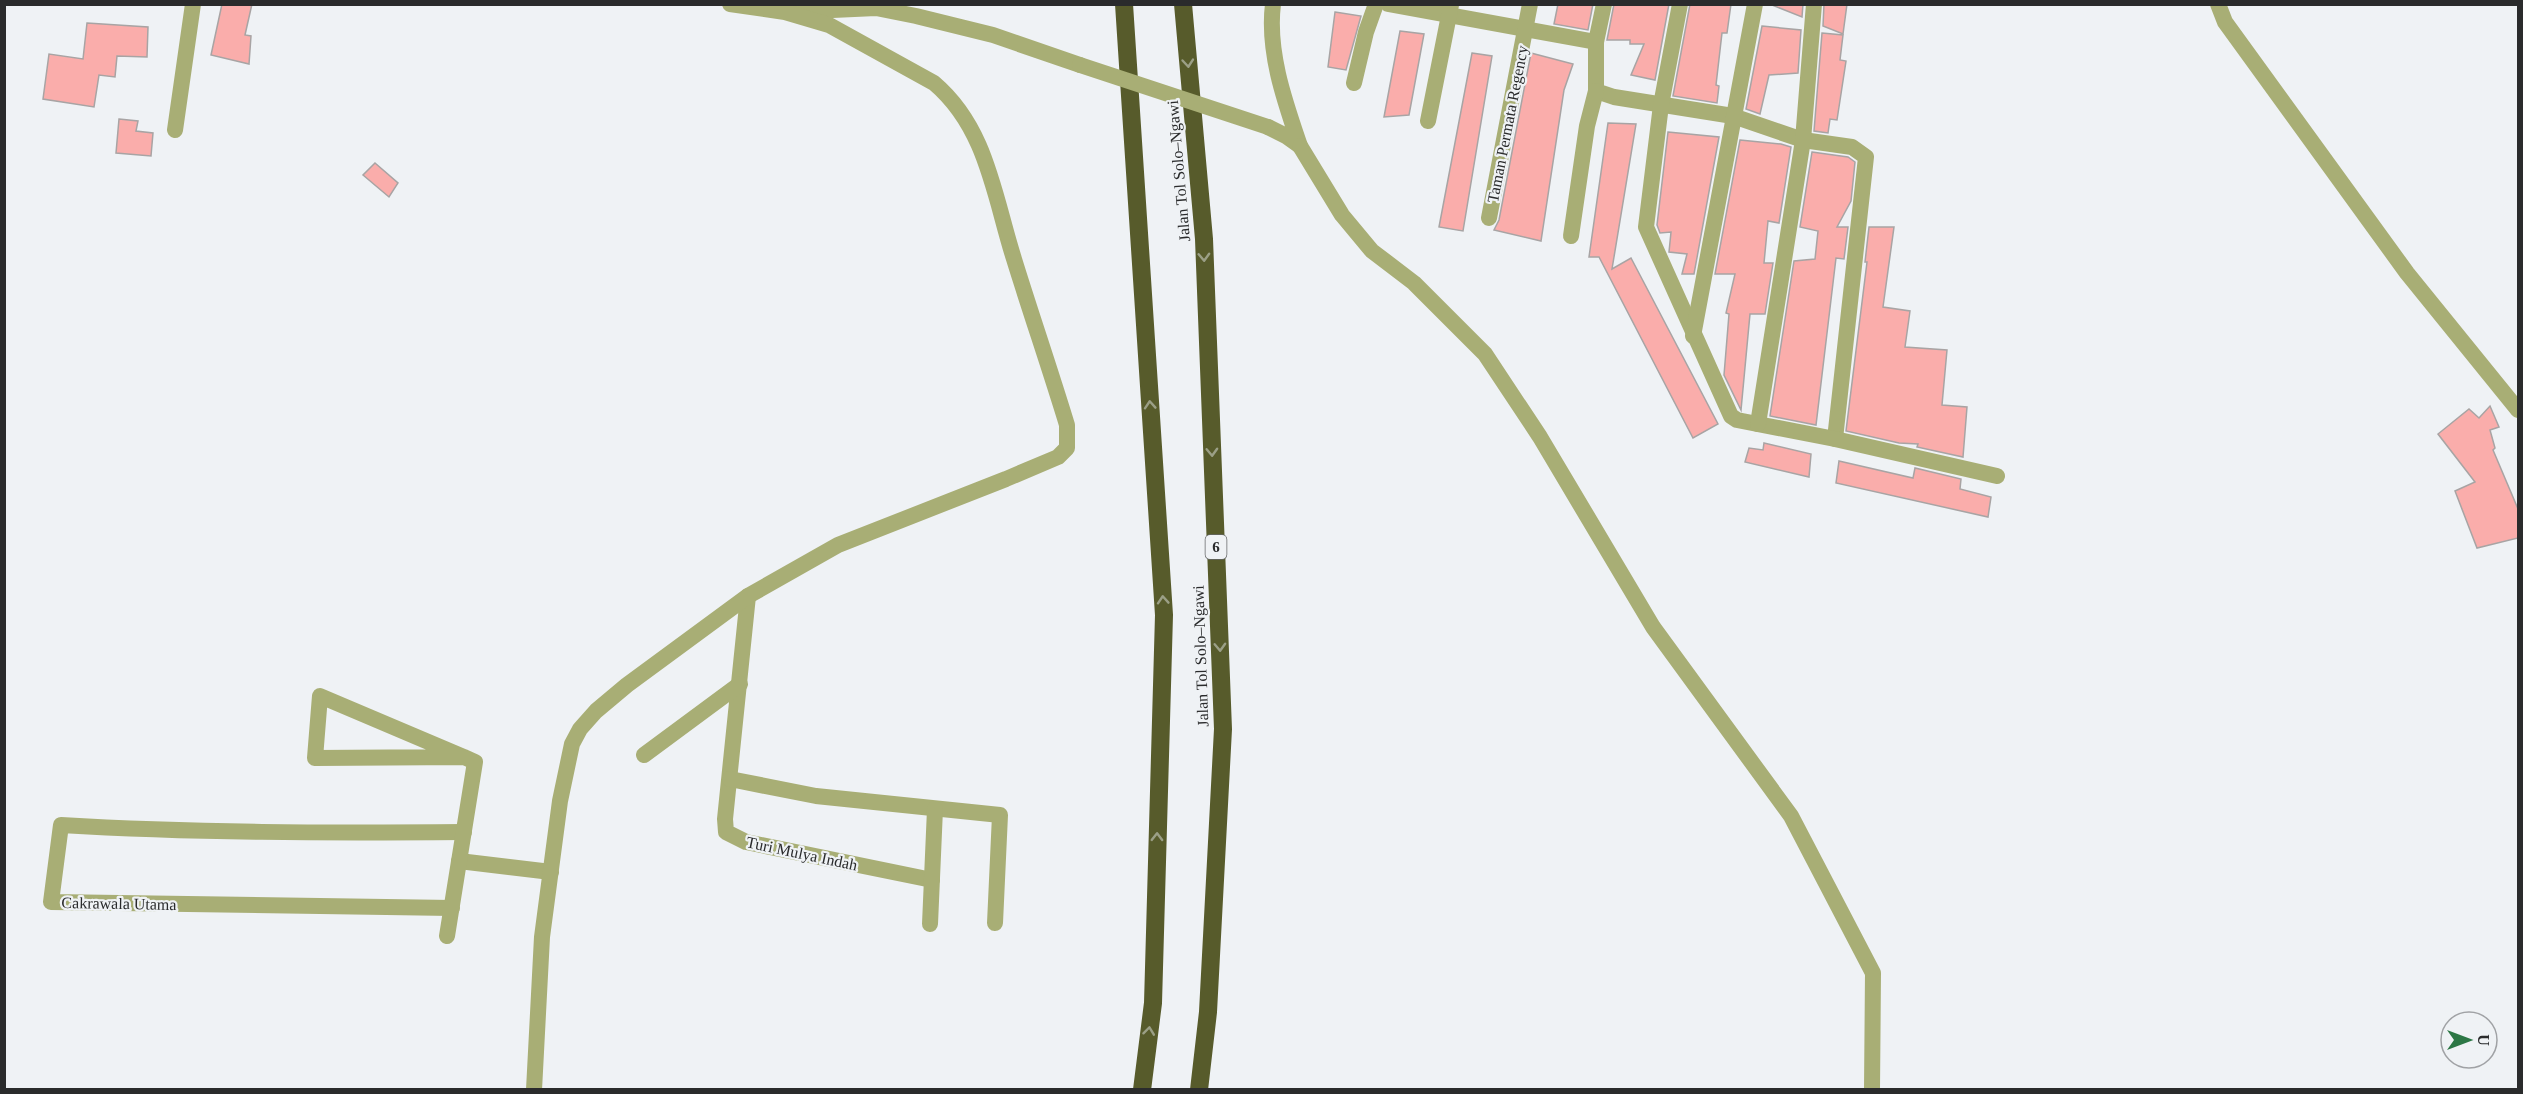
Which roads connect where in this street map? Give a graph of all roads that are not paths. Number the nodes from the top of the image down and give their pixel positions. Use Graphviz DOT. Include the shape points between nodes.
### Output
graph roads {
  1 [pos="193,4"];
  2 [pos="730,4"];
  3 [pos="1124,4"];
  4 [pos="1183,4"];
  5 [pos="1273,4"];
  6 [pos="1376,4"];
  7 [pos="1388,4"];
  8 [pos="1530,4"];
  9 [pos="1604,4"];
  10 [pos="1680,4"];
  11 [pos="1755,4"];
  12 [pos="1814,4"];
  13 [pos="2218,4"];
  14 [pos="1450,10"];
  15 [pos="785,12"];
  16 [pos="1525,29"];
  17 [pos="1596,42"];
  18 [pos="1354,83"];
  19 [pos="1596,91"];
  20 [pos="1661,105"];
  21 [pos="1733,116"];
  22 [pos="1428,121"];
  23 [pos="175,130"];
  24 [pos="1803,140"];
  25 [pos="1300,146"];
  26 [pos="1489,218"];
  27 [pos="1570,236"];
  28 [pos="1693,336"];
  29 [pos="2518,410"];
  30 [pos="1758,424"];
  31 [pos="1835,439"];
  32 [pos="1997,476"];
  33 [pos="748,596"];
  34 [pos="740,684"];
  35 [pos="644,755"];
  36 [pos="464,757"];
  37 [pos="730,779"];
  38 [pos="935,809"];
  39 [pos="464,832"];
  40 [pos="459,861"];
  41 [pos="551,872"];
  42 [pos="932,880"];
  43 [pos="452,908"];
  44 [pos="995,923"];
  45 [pos="930,924"];
  46 [pos="447,936"];
  47 [pos="534,1089"];
  48 [pos="1142,1089"];
  49 [pos="1199,1089"];
  50 [pos="1872,1089"];
  1 -- 23 [label="street"];
  2 -- 15 [label="street"];
  48 -- 3 [label="highway, one-way" via="1153,1003 1164,615"];
  4 -- 49 [label="highway, Jalan Tol Solo–Ngawi / 6, one-way" via="1204,239 1223,729 1208,1012"];
  5 -- 25 [label="street" via="1273,43"];
  6 -- 18 [label="street"];
  7 -- 14 [label="street, Taman Permata Regency"];
  8 -- 16 [label="street, Taman Permata Regency"];
  9 -- 17 [label="street"];
  10 -- 20 [label="street"];
  11 -- 21 [label="street"];
  12 -- 24 [label="street"];
  13 -- 29 [label="street" via="2225,22 2371,225"];
  14 -- 16 [label="street, Taman Permata Regency"];
  14 -- 22 [label="street"];
  15 -- 25 [label="street, bridge" via="876,8 993,35 1268,127"];
  15 -- 33 [label="street" via="829,25 918,73 947,94 963,114 986,160 1069,436 1067,448 1058,457 838,544"];
  16 -- 17 [label="street, Taman Permata Regency"];
  16 -- 26 [label="street, Taman Permata Regency"];
  17 -- 19 [label="street"];
  19 -- 20 [label="street"];
  19 -- 27 [label="street"];
  20 -- 21 [label="street"];
  20 -- 28 [label="street" via="1646,227"];
  21 -- 24 [label="street"];
  21 -- 28 [label="street"];
  24 -- 30 [label="street"];
  24 -- 31 [label="street" via="1852,147 1866,157"];
  25 -- 50 [label="street" via="1342,215 1372,251 1414,284 1485,354 1540,437 1653,627 1791,816 1874,973"];
  28 -- 30 [label="street" via="1731,416"];
  30 -- 31 [label="street"];
  31 -- 32 [label="street"];
  33 -- 34 [label="street, Turi Mulya Indah"];
  33 -- 41 [label="street" via="627,685 580,729 572,744 564,782"];
  34 -- 35 [label="street"];
  34 -- 37 [label="street, Turi Mulya Indah"];
  36 -- 36 [label="street" via="442,748 320,696 315,758"];
  36 -- 39 [label="street" via="475,762"];
  37 -- 38 [label="street" via="816,796"];
  37 -- 42 [label="street, Turi Mulya Indah" via="725,819 726,831 734,838"];
  38 -- 42 [label="street"];
  38 -- 44 [label="street" via="1000,815"];
  39 -- 40 [label="street"];
  39 -- 43 [label="street, Cakrawala Utama" via="266,833 61,825 51,902"];
  40 -- 41 [label="street"];
  40 -- 43 [label="street"];
  41 -- 47 [label="street" via="542,937"];
  42 -- 45 [label="street"];
  43 -- 46 [label="street"];
}
